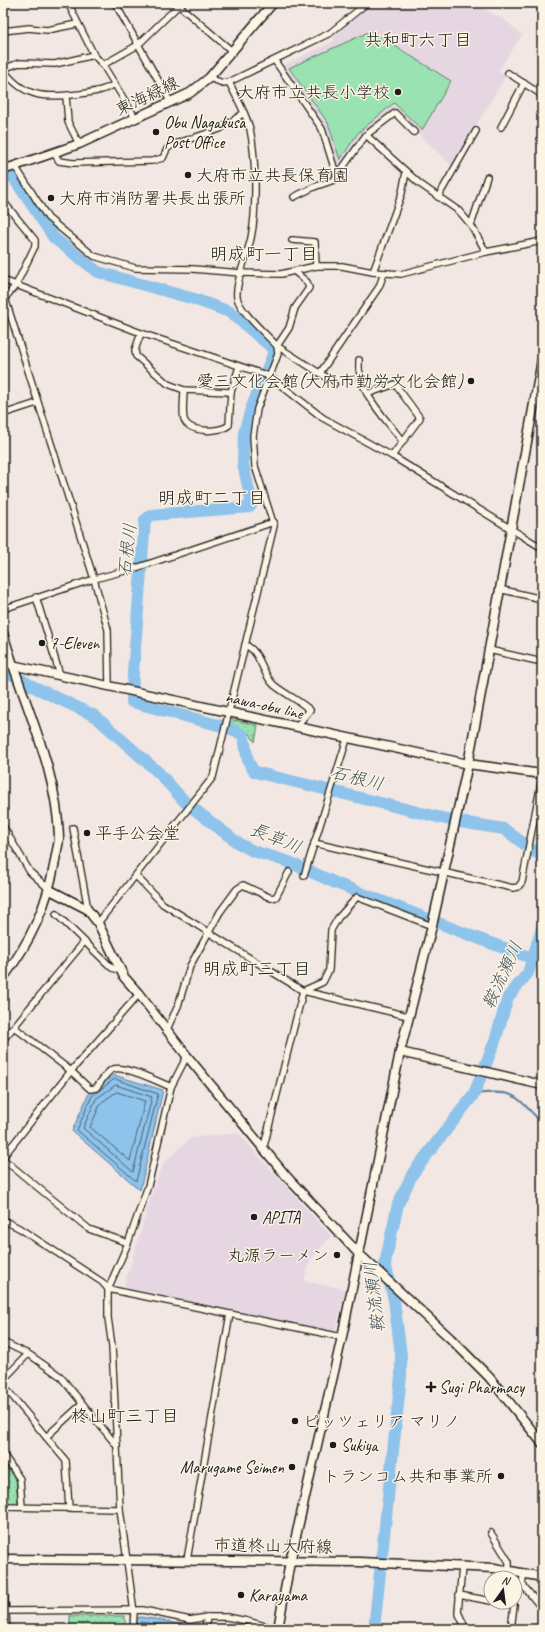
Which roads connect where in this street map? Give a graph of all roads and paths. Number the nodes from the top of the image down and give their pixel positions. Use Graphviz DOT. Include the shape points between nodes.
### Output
graph roads {
  1 [pos="68,3"];
  2 [pos="116,3"];
  3 [pos="273,3"];
  4 [pos="367,3"];
  5 [pos="538,3"];
  6 [pos="177,4"];
  7 [pos="542,10"];
  8 [pos="77,24"];
  9 [pos="3,31"];
  10 [pos="138,45"];
  11 [pos="233,52"];
  12 [pos="94,56"];
  13 [pos="275,61"];
  14 [pos="103,65"];
  15 [pos="3,69"];
  16 [pos="508,73"];
  17 [pos="209,78"];
  18 [pos="229,82"];
  19 [pos="524,83"];
  20 [pos="115,84"];
  21 [pos="542,95"];
  22 [pos="66,96"];
  23 [pos="171,103"];
  24 [pos="244,113"];
  25 [pos="136,119"];
  26 [pos="501,127"];
  27 [pos="414,132"];
  28 [pos="476,132"];
  29 [pos="366,135"];
  30 [pos="79,144"];
  31 [pos="54,153"];
  32 [pos="3,161"];
  33 [pos="9,168"];
  34 [pos="406,172"];
  35 [pos="337,177"];
  36 [pos="487,177"];
  37 [pos="438,196"];
  38 [pos="294,197"];
  39 [pos="3,202"];
  40 [pos="470,225"];
  41 [pos="292,240"];
  42 [pos="542,241"];
  43 [pos="486,252"];
  44 [pos="316,266"];
  45 [pos="294,271"];
  46 [pos="373,272"];
  47 [pos="384,273"];
  48 [pos="242,274"];
  49 [pos="3,280"];
  50 [pos="16,285"];
  51 [pos="141,333"];
  52 [pos="277,346"];
  53 [pos="359,360"];
  54 [pos="542,360"];
  55 [pos="240,367"];
  56 [pos="320,373"];
  57 [pos="265,375"];
  58 [pos="334,384"];
  59 [pos="184,390"];
  60 [pos="231,392"];
  61 [pos="367,394"];
  62 [pos="37,403"];
  63 [pos="3,414"];
  64 [pos="402,440"];
  65 [pos="392,456"];
  66 [pos="274,522"];
  67 [pos="510,528"];
  68 [pos="542,548"];
  69 [pos="94,579"];
  70 [pos="499,589"];
  71 [pos="36,597"];
  72 [pos="542,598"];
  73 [pos="3,609"];
  74 [pos="3,634"];
  75 [pos="245,646"];
  76 [pos="489,650"];
  77 [pos="542,662"];
  78 [pos="13,668"];
  79 [pos="60,675"];
  80 [pos="109,686"];
  81 [pos="228,712"];
  82 [pos="299,728"];
  83 [pos="347,739"];
  84 [pos="468,764"];
  85 [pos="542,774"];
  86 [pos="541,783"];
  87 [pos="3,826"];
  88 [pos="73,828"];
  89 [pos="8,837"];
  90 [pos="314,843"];
  91 [pos="3,845"];
  92 [pos="289,872"];
  93 [pos="443,874"];
  94 [pos="136,876"];
  95 [pos="304,876"];
  96 [pos="50,890"];
  97 [pos="87,909"];
  98 [pos="56,914"];
  99 [pos="98,923"];
  100 [pos="432,926"];
  101 [pos="210,932"];
  102 [pos="84,942"];
  103 [pos="119,970"];
  104 [pos="3,978"];
  105 [pos="303,991"];
  106 [pos="139,994"];
  107 [pos="408,1016"];
  108 [pos="14,1027"];
  109 [pos="167,1029"];
  110 [pos="3,1040"];
  111 [pos="400,1052"];
  112 [pos="187,1056"];
  113 [pos="71,1072"];
  114 [pos="542,1085"];
  115 [pos="171,1087"];
  116 [pos="263,1151"];
  117 [pos="3,1158"];
  118 [pos="3,1220"];
  119 [pos="128,1243"];
  120 [pos="359,1254"];
  121 [pos="108,1289"];
  122 [pos="230,1314"];
  123 [pos="342,1337"];
  124 [pos="3,1342"];
  125 [pos="28,1354"];
  126 [pos="3,1380"];
  127 [pos="3,1385"];
  128 [pos="82,1404"];
  129 [pos="46,1437"];
  130 [pos="542,1443"];
  131 [pos="117,1446"];
  132 [pos="3,1454"];
  133 [pos="3,1507"];
  134 [pos="22,1507"];
  135 [pos="69,1509"];
  136 [pos="120,1509"];
  137 [pos="491,1533"];
  138 [pos="3,1560"];
  139 [pos="128,1560"];
  140 [pos="187,1560"];
  141 [pos="290,1562"];
  142 [pos="462,1567"];
  143 [pos="509,1570"];
  144 [pos="3,1571"];
  145 [pos="524,1572"];
  146 [pos="542,1577"];
  147 [pos="459,1595"];
  148 [pos="483,1600"];
  149 [pos="539,1605"];
  150 [pos="513,1610"];
  151 [pos="4,1612"];
  152 [pos="134,1612"];
  153 [pos="207,1617"];
  154 [pos="7,1629"];
  155 [pos="133,1629"];
  156 [pos="205,1629"];
  157 [pos="278,1629"];
  158 [pos="466,1629"];
  159 [pos="511,1629"];
  1 -- 8 [label="street"];
  2 -- 10 [label="street"];
  3 -- 11 [label="street, 東海緑線"];
  4 -- 13 [label="street" via="330,33"];
  5 -- 7 [label="street"];
  6 -- 10 [label="street"];
  6 -- 11 [label="street"];
  8 -- 9 [label="street" via="47,30 29,28"];
  8 -- 12 [label="street"];
  10 -- 14 [label="street"];
  10 -- 23 [label="street"];
  11 -- 17 [label="street, 東海緑線"];
  12 -- 14 [label="street"];
  12 -- 15 [label="street" via="55,64 19,62"];
  13 -- 18 [label="street"];
  13 -- 35 [label="street" via="322,129"];
  14 -- 20 [label="street"];
  15 -- 22 [label="street" via="8,77 24,90 46,97"];
  16 -- 19 [label="street"];
  17 -- 18 [label="street"];
  17 -- 23 [label="street, 東海緑線" via="190,93"];
  18 -- 24 [label="street"];
  19 -- 21 [label="street"];
  19 -- 26 [label="street"];
  20 -- 22 [label="street" via="106,90"];
  20 -- 25 [label="street"];
  22 -- 30 [label="street" via="68,122"];
  23 -- 25 [label="street, 東海緑線"];
  24 -- 31 [label="street" via="220,129 172,145 163,158 158,160 73,163 59,161"];
  24 -- 48 [label="street" via="250,130 255,191 251,238"];
  25 -- 30 [label="street, 東海緑線"];
  27 -- 29 [label="street" via="395,113"];
  28 -- 37 [label="street"];
  29 -- 34 [label="street"];
  29 -- 35 [label="street"];
  30 -- 31 [label="street, 東海緑線"];
  31 -- 33 [label="street, 東海緑線"];
  32 -- 33 [label="street"];
  33 -- 48 [label="street" via="48,218 94,256 135,268 193,268"];
  34 -- 37 [label="street"];
  34 -- 46 [label="street" via="402,193"];
  35 -- 38 [label="street"];
  36 -- 40 [label="street"];
  37 -- 40 [label="street" via="459,211"];
  39 -- 50 [label="street" via="35,240 35,246"];
  40 -- 43 [label="street"];
  41 -- 44 [label="street" via="315,242"];
  42 -- 43 [label="street"];
  43 -- 47 [label="street" via="400,274"];
  44 -- 45 [label="street"];
  44 -- 46 [label="street" via="342,266"];
  45 -- 48 [label="street" via="281,274"];
  45 -- 52 [label="street" via="307,282 309,288 295,308 289,328"];
  46 -- 47 [label="street"];
  47 -- 56 [label="street" via="379,287"];
  48 -- 52 [label="street" via="237,287 240,305"];
  49 -- 50 [label="street"];
  50 -- 51 [label="street"];
  50 -- 62 [label="street" via="5,298"];
  51 -- 55 [label="street"];
  51 -- 59 [label="street" via="135,350 136,356 168,384"];
  52 -- 56 [label="street"];
  52 -- 57 [label="street" via="278,354"];
  53 -- 61 [label="street" via="358,370"];
  54 -- 67 [label="street"];
  55 -- 57 [label="street"];
  55 -- 60 [label="street"];
  56 -- 58 [label="street"];
  57 -- 65 [label="street" via="323,418"];
  57 -- 66 [label="street" via="252,436 256,466"];
  59 -- 60 [label="street"];
  59 -- 60 [label="street" via="184,419 188,425 203,431 224,429 229,425"];
  61 -- 64 [label="street"];
  61 -- 64 [label="street" via="395,384 420,418"];
  62 -- 63 [label="street"];
  62 -- 69 [label="street"];
  64 -- 65 [label="street"];
  65 -- 67 [label="street"];
  66 -- 69 [label="street" via="136,568"];
  66 -- 75 [label="street"];
  67 -- 68 [label="street"];
  67 -- 70 [label="street"];
  69 -- 71 [label="street"];
  69 -- 80 [label="street" via="108,630"];
  70 -- 72 [label="street"];
  70 -- 76 [label="street"];
  71 -- 73 [label="street"];
  71 -- 79 [label="street"];
  74 -- 78 [label="street"];
  75 -- 81 [label="street"];
  75 -- 82 [label="street" via="248,646 260,661 274,685 310,710 300,722"];
  76 -- 77 [label="street"];
  76 -- 84 [label="street"];
  78 -- 79 [label="street, nawa-obu line"];
  78 -- 96 [label="street" via="43,749 54,796 59,838"];
  79 -- 80 [label="street, nawa-obu line"];
  80 -- 81 [label="street, nawa-obu line"];
  81 -- 82 [label="street, nawa-obu line"];
  81 -- 94 [label="street" via="213,776"];
  82 -- 83 [label="street, nawa-obu line"];
  83 -- 84 [label="street, nawa-obu line"];
  83 -- 90 [label="street"];
  84 -- 85 [label="street, nawa-obu line"];
  84 -- 93 [label="street"];
  86 -- 93 [label="street" via="522,882 518,887"];
  87 -- 89 [label="street"];
  88 -- 97 [label="street" via="80,856"];
  89 -- 91 [label="street"];
  89 -- 96 [label="street" via="30,872"];
  90 -- 93 [label="street"];
  90 -- 95 [label="street"];
  92 -- 101 [label="street" via="276,897 271,898 243,885 237,889 220,912"];
  93 -- 100 [label="street"];
  94 -- 99 [label="street"];
  94 -- 101 [label="street" via="163,904"];
  96 -- 97 [label="street"];
  96 -- 104 [label="street" via="27,942"];
  97 -- 99 [label="street"];
  98 -- 102 [label="street"];
  99 -- 103 [label="street"];
  100 -- 105 [label="street" via="357,897 330,930 329,970 323,982"];
  100 -- 107 [label="street"];
  101 -- 105 [label="street"];
  101 -- 109 [label="street" via="190,966 178,1006"];
  102 -- 103 [label="street" via="112,968"];
  102 -- 108 [label="street"];
  103 -- 106 [label="street"];
  105 -- 107 [label="street"];
  105 -- 116 [label="street"];
  106 -- 109 [label="street"];
  106 -- 113 [label="street"];
  107 -- 111 [label="street"];
  108 -- 110 [label="street"];
  108 -- 113 [label="street"];
  109 -- 112 [label="street"];
  111 -- 114 [label="street"];
  111 -- 120 [label="street"];
  112 -- 115 [label="street"];
  112 -- 116 [label="street"];
  113 -- 115 [label="street" via="90,1089 96,1088 113,1069 135,1073"];
  113 -- 117 [label="street"];
  115 -- 119 [label="street" via="148,1186"];
  116 -- 120 [label="street"];
  117 -- 119 [label="street" via="89,1229"];
  118 -- 121 [label="street" via="102,1282"];
  119 -- 121 [label="street"];
  120 -- 123 [label="street"];
  120 -- 130 [label="street" via="489,1377"];
  121 -- 122 [label="street"];
  121 -- 131 [label="street"];
  122 -- 123 [label="street"];
  122 -- 140 [label="street"];
  123 -- 141 [label="street"];
  124 -- 125 [label="street"];
  125 -- 126 [label="street"];
  125 -- 128 [label="street" via="60,1376"];
  127 -- 129 [label="street"];
  128 -- 129 [label="street"];
  128 -- 131 [label="street"];
  129 -- 135 [label="street" via="66,1461"];
  131 -- 136 [label="street"];
  132 -- 134 [label="street" via="20,1479"];
  133 -- 134 [label="street"];
  134 -- 135 [label="street"];
  135 -- 136 [label="street"];
  136 -- 139 [label="street"];
  137 -- 143 [label="street" via="509,1562"];
  138 -- 139 [label="street, 市道柊山大府線"];
  139 -- 140 [label="street, 市道柊山大府線"];
  139 -- 152 [label="street"];
  140 -- 141 [label="street, 市道柊山大府線"];
  141 -- 142 [label="street, 市道柊山大府線" via="396,1563"];
  141 -- 157 [label="street"];
  142 -- 143 [label="street, 市道柊山大府線"];
  142 -- 147 [label="street"];
  144 -- 151 [label="street"];
  145 -- 146 [label="street, 市道柊山大府線"];
  145 -- 149 [label="street" via="522,1584"];
  147 -- 148 [label="street"];
  147 -- 158 [label="street" via="458,1612"];
  150 -- 159 [label="street"];
  151 -- 152 [label="street"];
  151 -- 154 [label="street"];
  152 -- 153 [label="street" via="159,1612 190,1620"];
  152 -- 155 [label="street"];
  153 -- 156 [label="street"];
  153 -- 157 [label="street" via="227,1617"];
}
